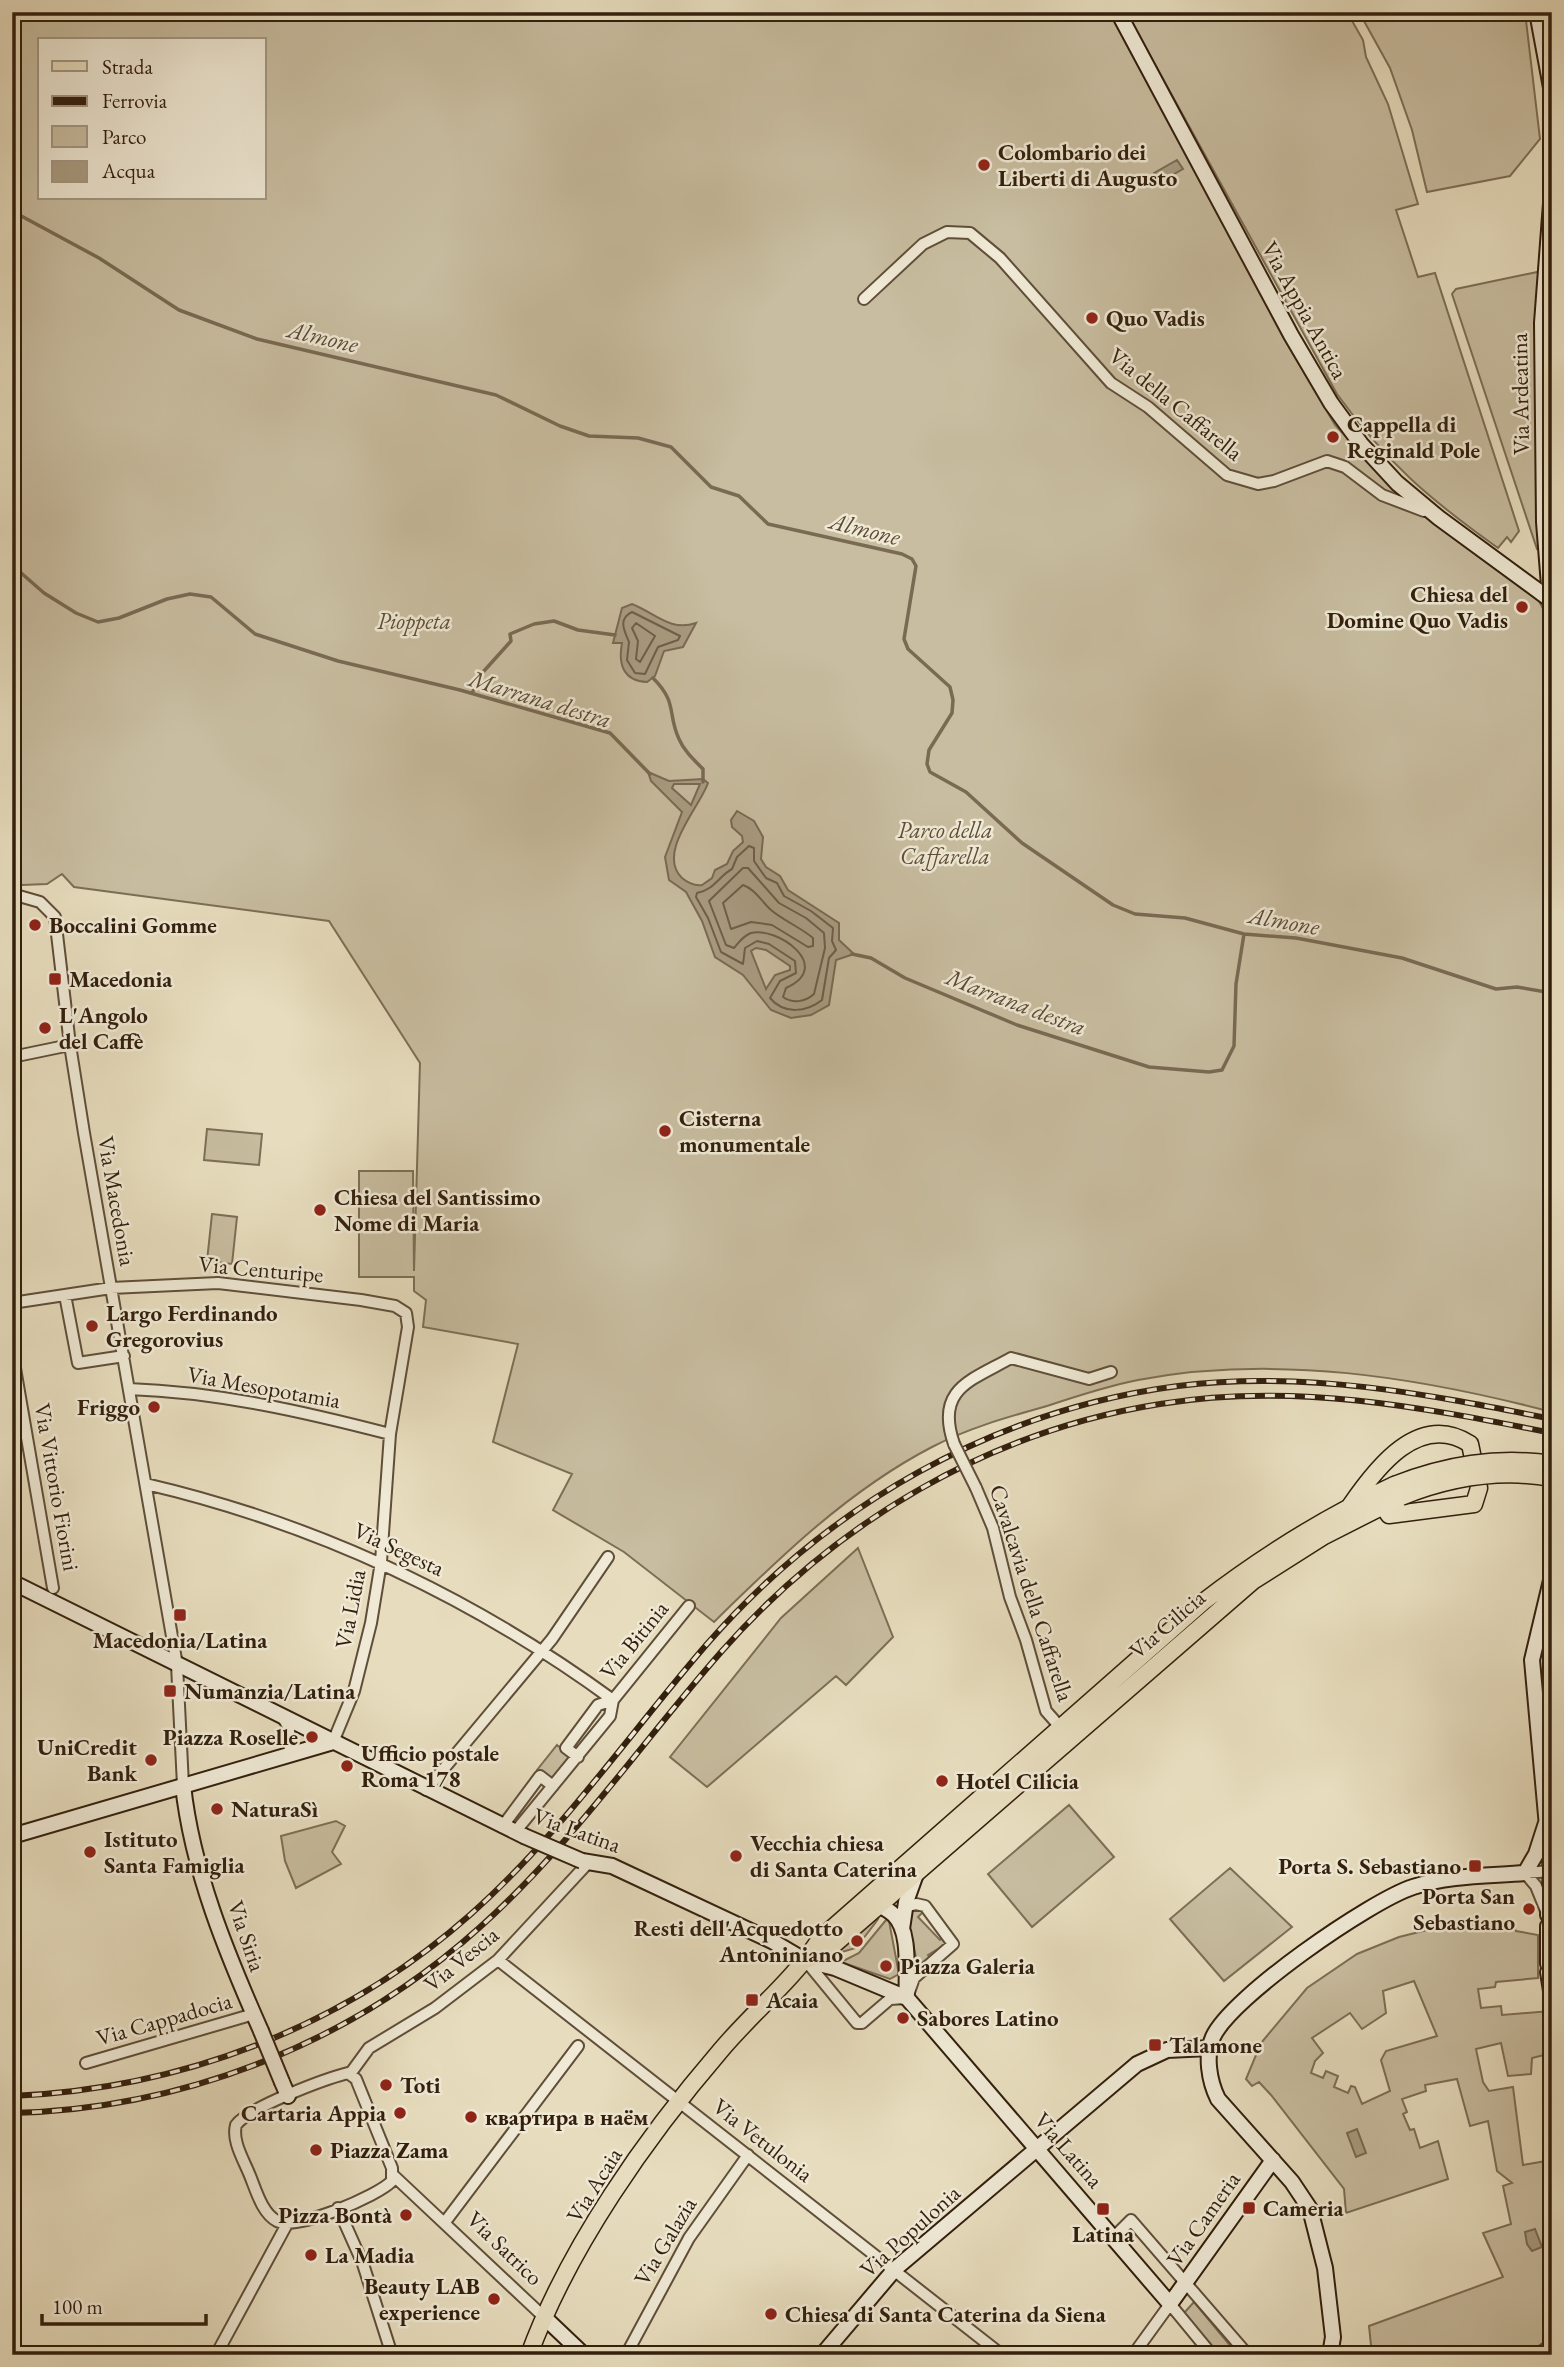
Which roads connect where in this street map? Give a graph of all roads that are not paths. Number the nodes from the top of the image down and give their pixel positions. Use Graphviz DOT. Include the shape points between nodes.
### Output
graph roads {
  1 [pos="1118,12"];
  2 [pos="1537,12"];
  3 [pos="1552,93"];
  4 [pos="1552,190"];
  5 [pos="864,299"];
  6 [pos="1439,518"];
  7 [pos="1551,599"];
  8 [pos="12,894"];
  9 [pos="70,1045"];
  10 [pos="12,1057"];
  11 [pos="111,1288"];
  12 [pos="65,1295"];
  13 [pos="12,1303"];
  14 [pos="406,1313"];
  15 [pos="12,1351"];
  16 [pos="124,1356"];
  17 [pos="1111,1372"];
  18 [pos="130,1389"];
  19 [pos="390,1434"];
  20 [pos="1552,1464"];
  21 [pos="1552,1478"];
  22 [pos="146,1484"];
  23 [pos="1397,1491"];
  24 [pos="1349,1506"];
  25 [pos="1382,1506"];
  26 [pos="608,1557"];
  27 [pos="381,1562"];
  28 [pos="1552,1576"];
  29 [pos="12,1582"];
  30 [pos="53,1588"];
  31 [pos="689,1606"];
  32 [pos="543,1650"];
  33 [pos="177,1665"];
  34 [pos="613,1700"];
  35 [pos="283,1718"];
  36 [pos="1061,1728"];
  37 [pos="333,1742"];
  38 [pos="290,1752"];
  39 [pos="183,1785"];
  40 [pos="553,1786"];
  41 [pos="426,1790"];
  42 [pos="1546,1823"];
  43 [pos="513,1832"];
  44 [pos="12,1836"];
  45 [pos="585,1862"];
  46 [pos="919,1869"];
  47 [pos="1551,1871"];
  48 [pos="1525,1873"];
  49 [pos="870,1906"];
  50 [pos="905,1907"];
  51 [pos="1548,1920"];
  52 [pos="902,1930"];
  53 [pos="498,1960"];
  54 [pos="806,1961"];
  55 [pos="1552,1997"];
  56 [pos="906,1998"];
  57 [pos="254,2014"];
  58 [pos="578,2046"];
  59 [pos="1209,2048"];
  60 [pos="86,2063"];
  61 [pos="350,2074"];
  62 [pos="285,2089"];
  63 [pos="677,2101"];
  64 [pos="1038,2149"];
  65 [pos="748,2155"];
  66 [pos="1273,2160"];
  67 [pos="394,2176"];
  68 [pos="338,2208"];
  69 [pos="445,2222"];
  70 [pos="286,2224"];
  71 [pos="1114,2236"];
  72 [pos="895,2269"];
  73 [pos="1186,2283"];
  74 [pos="1170,2304"];
  75 [pos="544,2317"];
  76 [pos="1552,2344"];
  77 [pos="216,2355"];
  78 [pos="392,2355"];
  79 [pos="528,2355"];
  80 [pos="584,2355"];
  81 [pos="626,2355"];
  82 [pos="822,2355"];
  83 [pos="1003,2355"];
  84 [pos="1133,2355"];
  85 [pos="1212,2355"];
  86 [pos="1248,2355"];
  87 [pos="1330,2355"];
  88 [pos="1536,2355"];
  1 -- 6 [label="street, Via Appia Antica" via="1331,403 1397,483"];
  2 -- 3 [label="street"];
  4 -- 7 [label="street, Via Ardeatina" via="1542,323 1544,522"];
  5 -- 6 [label="street, Via della Caffarella" via="923,244 947,232 970,233 1000,258 1111,383 1148,407 1227,475 1258,484 1327,461 1345,467 1382,495"];
  6 -- 7 [label="street, Via Appia Antica"];
  8 -- 9 [label="street, Via Macedonia" via="40,902 55,914"];
  9 -- 10 [label="street"];
  9 -- 11 [label="street, Via Macedonia"];
  11 -- 12 [label="street, Via Centuripe"];
  11 -- 14 [label="street, Via Centuripe" via="246,1285 373,1302"];
  11 -- 16 [label="street, Via Macedonia"];
  12 -- 13 [label="street, Via Centuripe"];
  12 -- 16 [label="street" via="78,1363"];
  14 -- 19 [label="street, Via Lidia" via="408,1327"];
  15 -- 30 [label="street, Via Vittorio Fiorini"];
  16 -- 18 [label="street, Via Macedonia"];
  17 -- 36 [label="street, Cavalcavia della Caffarella, bridge" via="1089,1379 1012,1358 965,1384 952,1397 947,1419 993,1528 1046,1711"];
  18 -- 19 [label="street, Via Mesopotamia" via="247,1402"];
  18 -- 22 [label="street, Via Macedonia"];
  19 -- 27 [label="street, Via Lidia"];
  20 -- 23 [label="main road, Via Cilicia, bridge" via="1481,1462 1435,1471"];
  21 -- 23 [label="main road, Via Cilicia, bridge" via="1524,1474 1469,1478"];
  22 -- 27 [label="street, Via Segesta" via="263,1515"];
  22 -- 33 [label="street, Via Macedonia"];
  23 -- 24 [label="main road, Via Cilicia"];
  23 -- 25 [label="main road, Via Cilicia"];
  24 -- 25 [label="main road" via="1370,1479 1415,1438 1430,1434 1470,1444 1479,1488 1472,1506 1390,1515"];
  24 -- 36 [label="main road, Via Cilicia" via="1258,1561 1203,1602"];
  25 -- 46 [label="main road, Via Cilicia" via="1253,1581"];
  26 -- 32 [label="street"];
  27 -- 32 [label="street, Via Segesta" via="462,1602"];
  27 -- 37 [label="street, Via Lidia" via="365,1653"];
  28 -- 42 [label="street" via="1532,1660"];
  29 -- 33 [label="street"];
  31 -- 34 [label="street, Via Bitinia"];
  32 -- 34 [label="street, Via Segesta"];
  32 -- 41 [label="street"];
  33 -- 35 [label="street"];
  33 -- 39 [label="street, Via Macedonia"];
  34 -- 40 [label="street, Via Bitinia" via="598,1706 566,1748 578,1757"];
  35 -- 37 [label="street"];
  35 -- 38 [label="street" via="289,1728"];
  36 -- 49 [label="main road, Via Cilicia"];
  37 -- 38 [label="street"];
  37 -- 41 [label="street, Via Latina"];
  38 -- 39 [label="street"];
  39 -- 44 [label="street"];
  39 -- 57 [label="street, Via Siria" via="189,1826 223,1940"];
  40 -- 43 [label="street, Via Bitinia"];
  40 -- 43 [label="street" via="540,1776"];
  41 -- 43 [label="street, Via Latina"];
  42 -- 47 [label="street"];
  42 -- 48 [label="street"];
  43 -- 45 [label="street, Via Latina, bridge"];
  45 -- 53 [label="street, Via Vescia"];
  45 -- 54 [label="street, Via Latina" via="612,1866"];
  46 -- 49 [label="main road, Via Cilicia"];
  46 -- 50 [label="street"];
  47 -- 48 [label="street"];
  47 -- 51 [label="street"];
  48 -- 51 [label="street" via="1536,1886"];
  48 -- 59 [label="street" via="1436,1881 1373,1905 1237,2006 1218,2028"];
  49 -- 52 [label="street" via="897,1918"];
  49 -- 54 [label="main road" via="820,1938"];
  50 -- 52 [label="street"];
  50 -- 56 [label="street" via="925,1906 953,1944 914,1978"];
  51 -- 55 [label="street"];
  52 -- 56 [label="street"];
  53 -- 61 [label="street, Via Vescia" via="435,2008 372,2046"];
  53 -- 63 [label="street, Via Vetulonia"];
  54 -- 56 [label="street"];
  54 -- 56 [label="street" via="857,2023 890,1999"];
  54 -- 63 [label="main road, Via Acaia"];
  56 -- 64 [label="street, Via Latina"];
  57 -- 60 [label="street, Via Cappadocia"];
  57 -- 62 [label="street, Via Siria, bridge"];
  58 -- 69 [label="street"];
  59 -- 64 [label="street, Via Populonia" via="1167,2050 1147,2057"];
  59 -- 66 [label="street" via="1211,2082 1218,2099"];
  61 -- 62 [label="street"];
  61 -- 67 [label="street" via="356,2079"];
  62 -- 70 [label="street" via="245,2115 234,2132 265,2208"];
  63 -- 65 [label="street, Via Vetulonia"];
  63 -- 75 [label="main road, Via Acaia" via="598,2219"];
  64 -- 71 [label="street, Via Latina"];
  64 -- 72 [label="street, Via Populonia"];
  65 -- 72 [label="street, Via Vetulonia"];
  65 -- 81 [label="street, Via Galazia" via="689,2238"];
  66 -- 73 [label="street, Via Cameria"];
  66 -- 87 [label="street" via="1302,2195 1317,2231 1332,2327"];
  67 -- 68 [label="street" via="384,2187"];
  67 -- 69 [label="street, Via Satrico"];
  68 -- 70 [label="street"];
  68 -- 78 [label="street" via="363,2264"];
  69 -- 75 [label="street, Via Satrico"];
  70 -- 77 [label="street"];
  71 -- 73 [label="street" via="1131,2220"];
  71 -- 74 [label="street, Via Latina"];
  72 -- 82 [label="street, Via Populonia"];
  72 -- 83 [label="street, Via Vetulonia"];
  73 -- 74 [label="street, Via Cameria"];
  73 -- 86 [label="street"];
  74 -- 84 [label="street"];
  74 -- 85 [label="street, Via Latina"];
  75 -- 79 [label="main road, Via Acaia"];
  75 -- 80 [label="street, Via Satrico"];
  76 -- 88 [label="street"];
}
